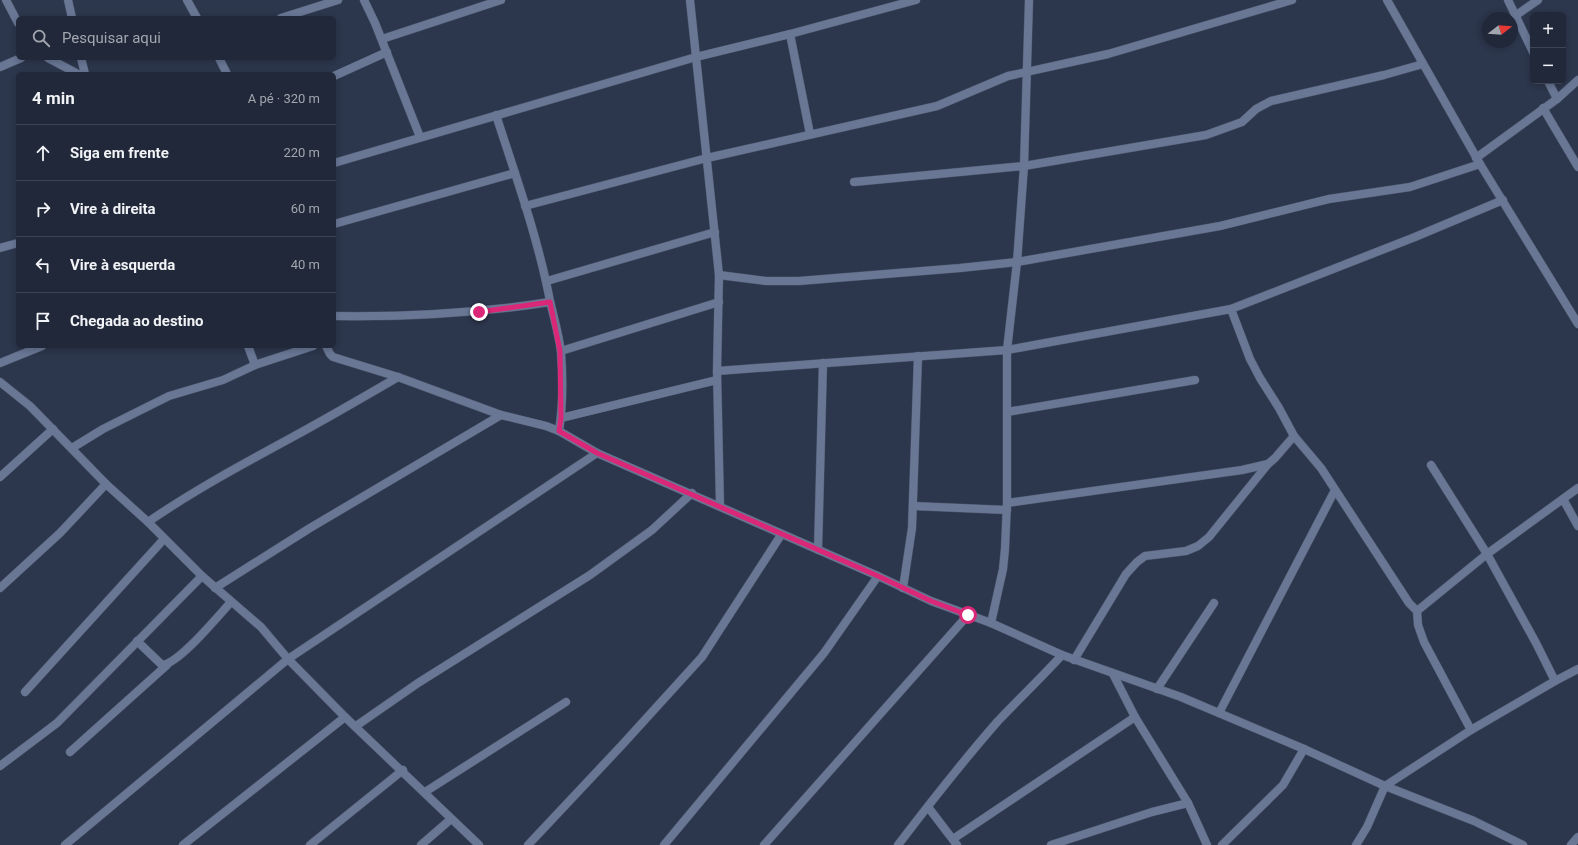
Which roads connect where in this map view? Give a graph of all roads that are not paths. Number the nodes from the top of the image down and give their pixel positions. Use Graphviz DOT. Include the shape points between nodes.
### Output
graph roads {
  1 [pos="6,0"];
  2 [pos="68,0"];
  3 [pos="187,0"];
  4 [pos="338,0"];
  5 [pos="364,0"];
  6 [pos="501,0"];
  7 [pos="690,0"];
  8 [pos="916,0"];
  9 [pos="1029,0"];
  10 [pos="1292,0"];
  11 [pos="1387,0"];
  12 [pos="1508,0"];
  13 [pos="1538,0"];
  14 [pos="906,1"];
  15 [pos="1513,12"];
  16 [pos="1518,14"];
  17 [pos="72,16"];
  18 [pos="196,16"];
  19 [pos="287,16"];
  20 [pos="16,19"];
  21 [pos="1518,22"];
  22 [pos="790,34"];
  23 [pos="382,38"];
  24 [pos="1531,48"];
  25 [pos="387,52"];
  26 [pos="696,57"];
  27 [pos="16,60"];
  28 [pos="52,60"];
  29 [pos="82,60"];
  30 [pos="220,60"];
  31 [pos="1423,64"];
  32 [pos="0,67"];
  33 [pos="1028,71"];
  34 [pos="74,72"];
  35 [pos="84,72"];
  36 [pos="226,72"];
  37 [pos="336,75"];
  38 [pos="1578,80"];
  39 [pos="1550,84"];
  40 [pos="1557,98"];
  41 [pos="1543,108"];
  42 [pos="496,115"];
  43 [pos="810,134"];
  44 [pos="420,137"];
  45 [pos="707,158"];
  46 [pos="1478,161"];
  47 [pos="336,162"];
  48 [pos="1024,166"];
  49 [pos="1578,167"];
  50 [pos="515,174"];
  51 [pos="854,182"];
  52 [pos="1503,200"];
  53 [pos="525,206"];
  54 [pos="336,223"];
  55 [pos="715,232"];
  56 [pos="16,244"];
  57 [pos="0,248"];
  58 [pos="1017,262"];
  59 [pos="719,275"];
  60 [pos="547,281"];
  61 [pos="550,302"];
  62 [pos="719,302"];
  63 [pos="1231,309"];
  64 [pos="336,316"];
  65 [pos="1578,324"];
  66 [pos="37,348"];
  67 [pos="249,348"];
  68 [pos="307,348"];
  69 [pos="327,348"];
  70 [pos="1007,350"];
  71 [pos="560,351"];
  72 [pos="918,356"];
  73 [pos="0,363"];
  74 [pos="823,363"];
  75 [pos="255,365"];
  76 [pos="717,371"];
  77 [pos="398,377"];
  78 [pos="717,380"];
  79 [pos="1194,380"];
  80 [pos="0,382"];
  81 [pos="1007,412"];
  82 [pos="501,415"];
  83 [pos="561,418"];
  84 [pos="53,429"];
  85 [pos="559,431"];
  86 [pos="1294,436"];
  87 [pos="72,448"];
  88 [pos="597,453"];
  89 [pos="1268,464"];
  90 [pos="1431,465"];
  91 [pos="0,477"];
  92 [pos="106,484"];
  93 [pos="1578,488"];
  94 [pos="1335,490"];
  95 [pos="692,493"];
  96 [pos="1563,499"];
  97 [pos="720,506"];
  98 [pos="912,506"];
  99 [pos="1007,507"];
  100 [pos="148,522"];
  101 [pos="1578,526"];
  102 [pos="782,535"];
  103 [pos="164,539"];
  104 [pos="818,550"];
  105 [pos="1487,554"];
  106 [pos="202,576"];
  107 [pos="878,576"];
  108 [pos="0,588"];
  109 [pos="215,588"];
  110 [pos="903,588"];
  111 [pos="231,602"];
  112 [pos="1214,602"];
  113 [pos="1417,611"];
  114 [pos="968,615"];
  115 [pos="990,623"];
  116 [pos="138,641"];
  117 [pos="1062,655"];
  118 [pos="288,659"];
  119 [pos="1074,660"];
  120 [pos="167,665"];
  121 [pos="1578,669"];
  122 [pos="1113,674"];
  123 [pos="1555,681"];
  124 [pos="1157,689"];
  125 [pos="25,692"];
  126 [pos="566,702"];
  127 [pos="1219,713"];
  128 [pos="346,716"];
  129 [pos="1135,716"];
  130 [pos="356,726"];
  131 [pos="1471,730"];
  132 [pos="1304,749"];
  133 [pos="70,752"];
  134 [pos="0,766"];
  135 [pos="403,770"];
  136 [pos="1385,786"];
  137 [pos="425,792"];
  138 [pos="1188,803"];
  139 [pos="928,807"];
  140 [pos="452,819"];
  141 [pos="1578,837"];
  142 [pos="955,842"];
  143 [pos="65,845"];
  144 [pos="183,845"];
  145 [pos="310,845"];
  146 [pos="421,845"];
  147 [pos="480,845"];
  148 [pos="528,845"];
  149 [pos="664,845"];
  150 [pos="764,845"];
  151 [pos="898,845"];
  152 [pos="1051,845"];
  153 [pos="1207,845"];
  154 [pos="1222,845"];
  155 [pos="1356,845"];
  156 [pos="1523,845"];
  157 [pos="1571,845"];
  1 -- 20 [label="street"];
  2 -- 17 [label="street"];
  3 -- 18 [label="street"];
  4 -- 19 [label="street"];
  5 -- 23 [label="street"];
  6 -- 23 [label="street"];
  7 -- 26 [label="street"];
  8 -- 14 [label="street"];
  9 -- 33 [label="street"];
  10 -- 33 [label="street" via="1108,54"];
  11 -- 31 [label="street"];
  12 -- 15 [label="street"];
  13 -- 16 [label="street"];
  14 -- 22 [label="street"];
  21 -- 24 [label="street"];
  22 -- 26 [label="street"];
  22 -- 43 [label="street"];
  23 -- 25 [label="street"];
  25 -- 37 [label="street"];
  25 -- 44 [label="street"];
  26 -- 42 [label="street"];
  26 -- 45 [label="street"];
  27 -- 32 [label="street"];
  28 -- 34 [label="street"];
  29 -- 35 [label="street"];
  30 -- 36 [label="street"];
  31 -- 46 [label="street"];
  31 -- 48 [label="street" via="1271,101 1256,108 1242,122 1206,135"];
  33 -- 43 [label="street" via="937,106"];
  33 -- 48 [label="street"];
  38 -- 40 [label="street"];
  39 -- 40 [label="street"];
  40 -- 41 [label="street"];
  41 -- 46 [label="street"];
  41 -- 49 [label="street"];
  42 -- 44 [label="street"];
  42 -- 50 [label="street"];
  43 -- 45 [label="street"];
  44 -- 47 [label="street"];
  45 -- 53 [label="street"];
  45 -- 55 [label="street"];
  46 -- 52 [label="street"];
  46 -- 58 [label="street" via="1410,187 1329,199 1214,228"];
  48 -- 51 [label="street"];
  48 -- 58 [label="street"];
  50 -- 53 [label="street"];
  50 -- 54 [label="street"];
  52 -- 63 [label="street"];
  52 -- 65 [label="street"];
  53 -- 60 [label="street"];
  55 -- 59 [label="street"];
  55 -- 60 [label="street"];
  56 -- 57 [label="street"];
  58 -- 59 [label="street" via="799,281 766,281"];
  58 -- 70 [label="street"];
  59 -- 62 [label="street"];
  60 -- 61 [label="street"];
  61 -- 64 [label="street" via="479,312 386,317"];
  61 -- 71 [label="street"];
  62 -- 71 [label="street"];
  62 -- 76 [label="street"];
  63 -- 70 [label="street"];
  63 -- 86 [label="street" via="1250,359"];
  66 -- 73 [label="street"];
  67 -- 75 [label="street"];
  68 -- 75 [label="street"];
  69 -- 77 [label="street" via="333,357"];
  70 -- 72 [label="street"];
  70 -- 81 [label="street"];
  71 -- 83 [label="street"];
  72 -- 74 [label="street"];
  72 -- 98 [label="street"];
  74 -- 76 [label="street"];
  74 -- 104 [label="street"];
  75 -- 87 [label="street" via="223,380 169,396 138,410"];
  76 -- 78 [label="street"];
  77 -- 82 [label="street"];
  77 -- 100 [label="street" via="336,414 240,465"];
  78 -- 83 [label="street"];
  78 -- 97 [label="street"];
  79 -- 81 [label="street"];
  80 -- 84 [label="street"];
  81 -- 99 [label="street"];
  82 -- 85 [label="street"];
  82 -- 109 [label="street" via="310,528"];
  83 -- 85 [label="street"];
  84 -- 87 [label="street"];
  84 -- 91 [label="street"];
  85 -- 88 [label="street"];
  86 -- 89 [label="street"];
  86 -- 94 [label="street" via="1321,468"];
  87 -- 92 [label="street"];
  88 -- 95 [label="street"];
  88 -- 118 [label="street"];
  89 -- 99 [label="street"];
  89 -- 119 [label="street" via="1209,538 1186,551 1145,556 1137,562 1126,574"];
  90 -- 105 [label="street"];
  92 -- 100 [label="street"];
  92 -- 108 [label="street" via="60,533"];
  93 -- 96 [label="street"];
  94 -- 113 [label="street" via="1409,603"];
  94 -- 127 [label="street"];
  95 -- 97 [label="street"];
  95 -- 130 [label="street" via="652,530 590,575 418,683"];
  96 -- 101 [label="street"];
  96 -- 105 [label="street"];
  97 -- 102 [label="street"];
  98 -- 99 [label="street"];
  98 -- 110 [label="street" via="910,548"];
  99 -- 115 [label="street" via="1002,569"];
  100 -- 103 [label="street"];
  102 -- 104 [label="street"];
  102 -- 148 [label="street" via="702,657"];
  103 -- 106 [label="street"];
  103 -- 125 [label="street"];
  104 -- 107 [label="street"];
  105 -- 113 [label="street"];
  105 -- 123 [label="street"];
  106 -- 109 [label="street"];
  106 -- 116 [label="street"];
  107 -- 110 [label="street"];
  107 -- 149 [label="street" via="824,653"];
  109 -- 111 [label="street"];
  110 -- 114 [label="street"];
  111 -- 118 [label="street" via="261,627"];
  111 -- 120 [label="street" via="179,657"];
  112 -- 124 [label="street"];
  113 -- 131 [label="street" via="1418,625 1424,642"];
  114 -- 115 [label="street"];
  114 -- 150 [label="street"];
  115 -- 117 [label="street"];
  116 -- 120 [label="street" via="162,665"];
  116 -- 134 [label="street" via="57,723"];
  117 -- 119 [label="street"];
  117 -- 139 [label="street" via="998,721"];
  118 -- 128 [label="street"];
  118 -- 143 [label="street"];
  119 -- 122 [label="street"];
  120 -- 133 [label="street"];
  121 -- 123 [label="street"];
  122 -- 124 [label="street"];
  122 -- 129 [label="street"];
  123 -- 131 [label="street"];
  124 -- 127 [label="street"];
  126 -- 137 [label="street"];
  127 -- 132 [label="street"];
  128 -- 130 [label="street"];
  128 -- 144 [label="street"];
  129 -- 138 [label="street"];
  129 -- 142 [label="street"];
  130 -- 135 [label="street"];
  131 -- 136 [label="street"];
  132 -- 136 [label="street"];
  132 -- 154 [label="street" via="1283,785"];
  135 -- 137 [label="street"];
  135 -- 145 [label="street"];
  136 -- 155 [label="street" via="1368,827"];
  136 -- 156 [label="street" via="1474,821"];
  137 -- 140 [label="street"];
  138 -- 152 [label="street"];
  138 -- 153 [label="street"];
  139 -- 142 [label="street"];
  139 -- 151 [label="street"];
  140 -- 146 [label="street"];
  140 -- 147 [label="street"];
  141 -- 157 [label="street"];
}
